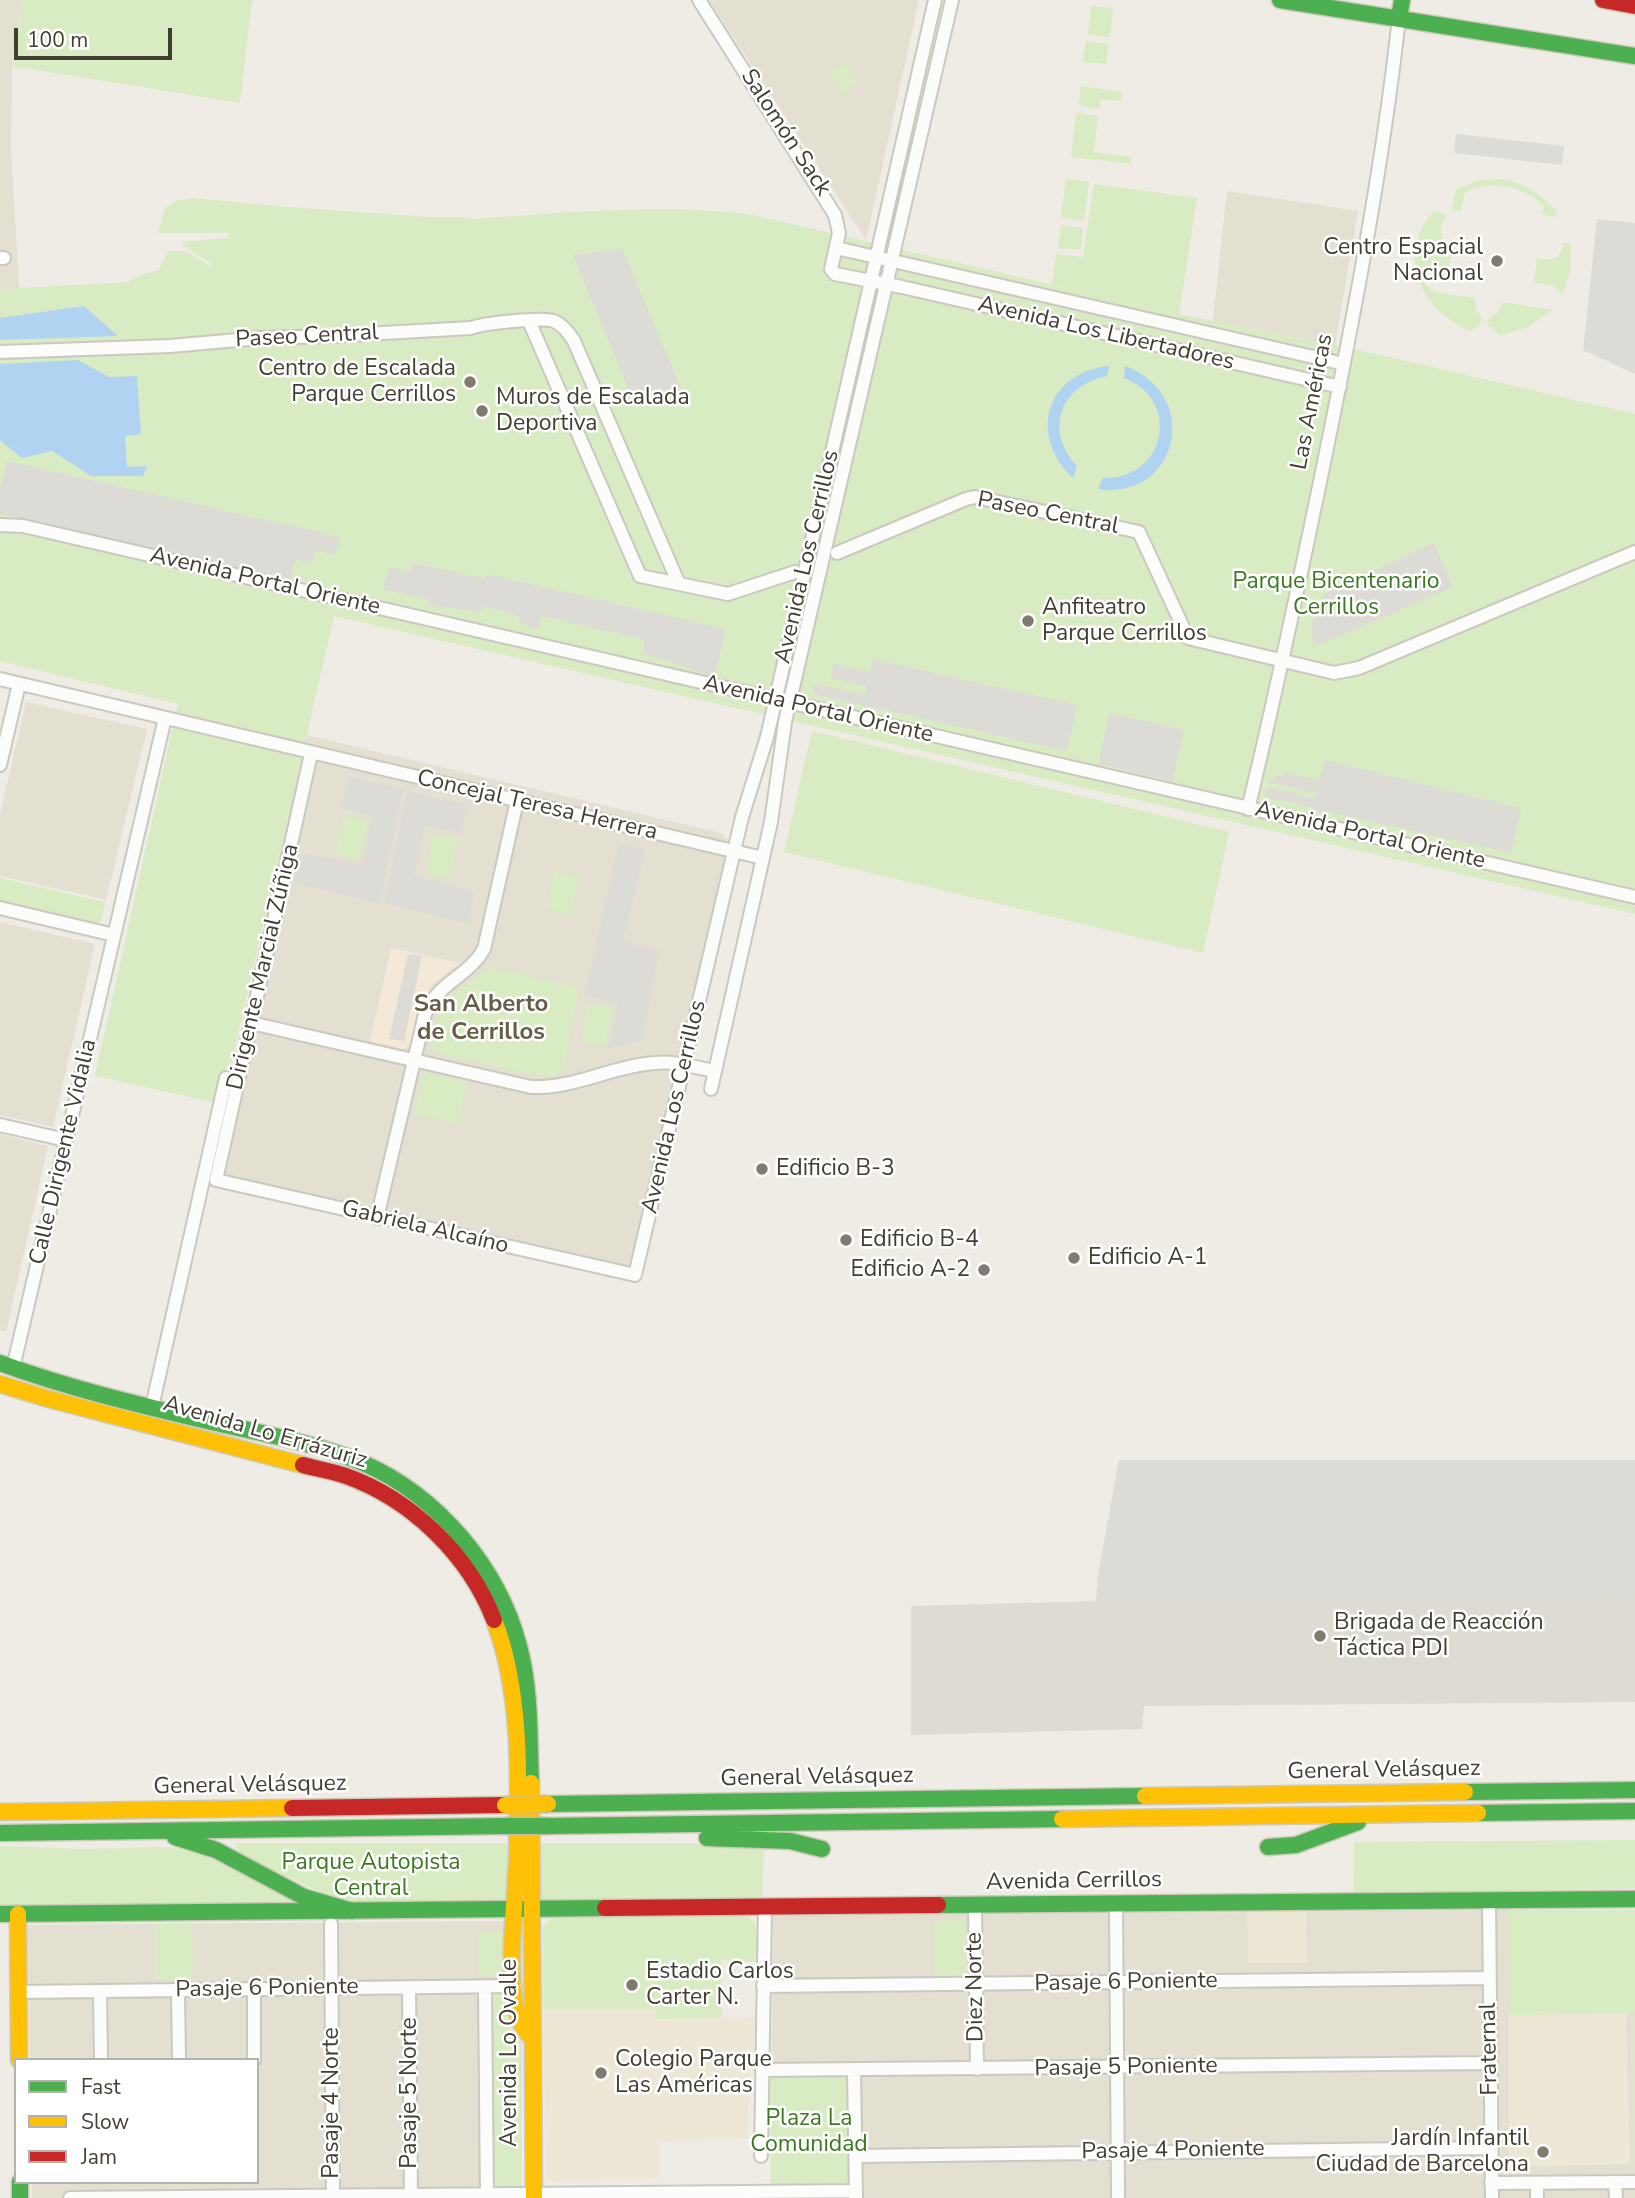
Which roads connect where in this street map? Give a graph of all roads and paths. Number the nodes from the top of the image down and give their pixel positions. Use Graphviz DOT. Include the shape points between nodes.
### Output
graph roads {
  1 [pos="699,0"];
  2 [pos="935,0"];
  3 [pos="952,0"];
  4 [pos="1280,0"];
  5 [pos="1402,0"];
  6 [pos="1604,0"];
  7 [pos="1635,6"];
  8 [pos="1399,18"];
  9 [pos="1635,56"];
  10 [pos="836,248"];
  11 [pos="877,256"];
  12 [pos="893,259"];
  13 [pos="835,274"];
  14 [pos="872,282"];
  15 [pos="888,285"];
  16 [pos="529,321"];
  17 [pos="0,352"];
  18 [pos="1344,364"];
  19 [pos="1340,387"];
  20 [pos="0,525"];
  21 [pos="1635,552"];
  22 [pos="837,553"];
  23 [pos="795,572"];
  24 [pos="678,582"];
  25 [pos="1282,662"];
  26 [pos="0,679"];
  27 [pos="19,684"];
  28 [pos="775,700"];
  29 [pos="789,703"];
  30 [pos="165,718"];
  31 [pos="311,754"];
  32 [pos="0,765"];
  33 [pos="517,801"];
  34 [pos="1248,808"];
  35 [pos="734,851"];
  36 [pos="763,858"];
  37 [pos="1635,897"];
  38 [pos="0,908"];
  39 [pos="114,935"];
  40 [pos="251,1023"];
  41 [pos="415,1060"];
  42 [pos="685,1065"];
  43 [pos="714,1072"];
  44 [pos="226,1078"];
  45 [pos="710,1089"];
  46 [pos="0,1125"];
  47 [pos="66,1140"];
  48 [pos="216,1180"];
  49 [pos="377,1218"];
  50 [pos="635,1275"];
  51 [pos="7,1366"];
  52 [pos="0,1384"];
  53 [pos="152,1407"];
  54 [pos="1635,1790"];
  55 [pos="1635,1811"];
  56 [pos="0,1812"];
  57 [pos="1388,1814"];
  58 [pos="593,1825"];
  59 [pos="145,1831"];
  60 [pos="0,1833"];
  61 [pos="1268,1847"];
  62 [pos="822,1849"];
  63 [pos="1635,1899"];
  64 [pos="1489,1900"];
  65 [pos="1116,1904"];
  66 [pos="975,1905"];
  67 [pos="514,1908"];
  68 [pos="532,1908"];
  69 [pos="765,1908"];
  70 [pos="352,1911"];
  71 [pos="0,1914"];
  72 [pos="18,1914"];
  73 [pos="331,1924"];
  74 [pos="1489,1978"];
  75 [pos="1116,1983"];
  76 [pos="976,1985"];
  77 [pos="515,1986"];
  78 [pos="763,1986"];
  79 [pos="409,1987"];
  80 [pos="485,1987"];
  81 [pos="331,1988"];
  82 [pos="254,1989"];
  83 [pos="178,1990"];
  84 [pos="100,1991"];
  85 [pos="19,1992"];
  86 [pos="532,2040"];
  87 [pos="19,2058"];
  88 [pos="101,2058"];
  89 [pos="179,2058"];
  90 [pos="254,2058"];
  91 [pos="1490,2063"];
  92 [pos="1117,2068"];
  93 [pos="854,2069"];
  94 [pos="977,2069"];
  95 [pos="762,2070"];
  96 [pos="1491,2148"];
  97 [pos="1118,2152"];
  98 [pos="761,2156"];
  99 [pos="856,2156"];
  100 [pos="1615,2182"];
  101 [pos="1635,2182"];
  102 [pos="1491,2183"];
  103 [pos="1537,2183"];
  104 [pos="614,2195"];
  105 [pos="694,2195"];
  106 [pos="769,2195"];
  107 [pos="856,2195"];
  108 [pos="411,2196"];
  109 [pos="487,2196"];
  110 [pos="534,2196"];
  111 [pos="180,2197"];
  112 [pos="256,2197"];
  113 [pos="333,2197"];
  114 [pos="70,2198"];
  115 [pos="102,2198"];
  116 [pos="1118,2198"];
  117 [pos="1492,2198"];
  118 [pos="1537,2198"];
  119 [pos="1616,2198"];
  1 -- 10 [label="street, Salomón Sack" via="831,206 838,222"];
  2 -- 11 [label="street, Avenida Los Cerrillos"];
  3 -- 12 [label="street, Avenida Los Cerrillos"];
  4 -- 8 [label="main road"];
  5 -- 8 [label="main road, Las Américas"];
  6 -- 7 [label="main road"];
  8 -- 9 [label="main road"];
  8 -- 18 [label="street, Las Américas"];
  10 -- 11 [label="street, Avenida Los Libertadores"];
  10 -- 13 [label="street, Salomón Sack" via="831,269"];
  11 -- 12 [label="street, Avenida Los Libertadores"];
  11 -- 14 [label="street, Avenida Los Cerrillos"];
  12 -- 15 [label="street, Avenida Los Cerrillos"];
  12 -- 18 [label="street, Avenida Los Libertadores"];
  13 -- 14 [label="street, Avenida Los Libertadores"];
  14 -- 15 [label="street, Avenida Los Libertadores"];
  14 -- 28 [label="street, Avenida Los Cerrillos"];
  15 -- 19 [label="street, Avenida Los Libertadores"];
  15 -- 29 [label="street, Avenida Los Cerrillos"];
  16 -- 17 [label="street, Paseo Central" via="418,332"];
  16 -- 24 [label="street, Paseo Central" via="557,322 573,341"];
  16 -- 24 [label="street" via="640,576"];
  18 -- 19 [label="street, Las Américas"];
  19 -- 25 [label="street, Las Américas"];
  20 -- 28 [label="street, Avenida Portal Oriente" via="23,526"];
  21 -- 25 [label="street, Paseo Central" via="1350,671 1326,673"];
  22 -- 25 [label="street, Paseo Central" via="975,497 1139,532 1188,638"];
  23 -- 24 [label="street" via="728,594"];
  25 -- 34 [label="street, Las Américas"];
  26 -- 27 [label="street, Concejal Teresa Herrera"];
  27 -- 30 [label="street, Concejal Teresa Herrera"];
  27 -- 32 [label="street"];
  28 -- 29 [label="street, Avenida Portal Oriente"];
  28 -- 35 [label="street, Avenida Los Cerrillos"];
  29 -- 34 [label="street, Avenida Portal Oriente"];
  29 -- 36 [label="street, Avenida Los Cerrillos"];
  30 -- 31 [label="street, Concejal Teresa Herrera"];
  30 -- 39 [label="street, Calle Dirigente Vidalia"];
  31 -- 33 [label="street, Concejal Teresa Herrera"];
  31 -- 40 [label="street, Dirigente Marcial Zúñiga"];
  33 -- 35 [label="street, Concejal Teresa Herrera"];
  33 -- 41 [label="street" via="484,948 477,961 430,1002"];
  34 -- 37 [label="street, Avenida Portal Oriente"];
  35 -- 36 [label="street, Concejal Teresa Herrera"];
  35 -- 42 [label="street, Avenida Los Cerrillos"];
  36 -- 43 [label="street, Avenida Los Cerrillos"];
  38 -- 39 [label="street"];
  39 -- 47 [label="street, Calle Dirigente Vidalia"];
  40 -- 41 [label="street"];
  40 -- 48 [label="street, Dirigente Marcial Zúñiga"];
  41 -- 42 [label="street" via="515,1085 546,1088 641,1065"];
  41 -- 49 [label="street"];
  42 -- 43 [label="street"];
  42 -- 50 [label="street, Avenida Los Cerrillos"];
  43 -- 45 [label="street, Avenida Los Cerrillos"];
  44 -- 53 [label="street"];
  46 -- 47 [label="street"];
  47 -- 51 [label="street, Calle Dirigente Vidalia"];
  48 -- 49 [label="street, Gabriela Alcaíno"];
  49 -- 50 [label="street, Gabriela Alcaíno"];
  51 -- 53 [label="main road, Avenida Lo Errázuriz"];
  52 -- 67 [label="main road, Avenida Lo Errázuriz" via="346,1476 399,1502 441,1537 486,1599 511,1677 518,1830"];
  53 -- 68 [label="main road, Avenida Lo Errázuriz" via="313,1447 376,1469 425,1501 468,1545 505,1605 523,1663 531,1778"];
  54 -- 56 [label="main road, General Velásquez, bridge"];
  55 -- 57 [label="main road, General Velásquez"];
  57 -- 58 [label="main road, General Velásquez"];
  57 -- 61 [label="main road" via="1296,1845"];
  58 -- 59 [label="main road, General Velásquez, bridge"];
  58 -- 62 [label="main road" via="680,1836 790,1841"];
  59 -- 60 [label="main road, General Velásquez"];
  59 -- 70 [label="main road" via="199,1844 304,1896"];
  63 -- 64 [label="main road, Avenida Cerrillos"];
  64 -- 65 [label="main road, Avenida Cerrillos"];
  64 -- 74 [label="street, Fraternal"];
  65 -- 66 [label="main road, Avenida Cerrillos"];
  65 -- 75 [label="street"];
  66 -- 69 [label="main road, Avenida Cerrillos"];
  66 -- 76 [label="street, Diez Norte"];
  67 -- 68 [label="main road, Avenida Cerrillos"];
  67 -- 70 [label="main road, Avenida Cerrillos"];
  67 -- 77 [label="main road, Avenida Lo Errázuriz"];
  68 -- 69 [label="main road, Avenida Cerrillos"];
  68 -- 86 [label="main road, Avenida Lo Ovalle"];
  69 -- 78 [label="street"];
  70 -- 72 [label="main road, Avenida Cerrillos"];
  71 -- 72 [label="main road, Avenida Cerrillos"];
  72 -- 85 [label="main road"];
  73 -- 81 [label="street, Pasaje 4 Norte"];
  74 -- 75 [label="street, Pasaje 6 Poniente"];
  74 -- 91 [label="street, Fraternal"];
  75 -- 76 [label="street, Pasaje 6 Poniente"];
  75 -- 92 [label="street"];
  76 -- 78 [label="street, Pasaje 6 Poniente"];
  76 -- 94 [label="street, Diez Norte"];
  77 -- 80 [label="street, Pasaje 6 Poniente"];
  77 -- 86 [label="main road, Avenida Lo Errázuriz" via="520,2021"];
  78 -- 95 [label="street"];
  79 -- 80 [label="street, Pasaje 6 Poniente"];
  79 -- 81 [label="street, Pasaje 6 Poniente"];
  79 -- 108 [label="street, Pasaje 5 Norte"];
  80 -- 109 [label="street"];
  81 -- 82 [label="street, Pasaje 6 Poniente"];
  81 -- 113 [label="street, Pasaje 4 Norte"];
  82 -- 83 [label="street, Pasaje 6 Poniente"];
  82 -- 90 [label="street"];
  83 -- 84 [label="street, Pasaje 6 Poniente"];
  83 -- 89 [label="street"];
  84 -- 85 [label="street, Pasaje 6 Poniente"];
  84 -- 88 [label="street"];
  85 -- 87 [label="main road"];
  86 -- 110 [label="main road, Avenida Lo Ovalle"];
  91 -- 92 [label="street, Pasaje 5 Poniente"];
  91 -- 96 [label="street, Fraternal"];
  92 -- 94 [label="street, Pasaje 5 Poniente"];
  92 -- 97 [label="street"];
  93 -- 94 [label="street, Pasaje 5 Poniente"];
  93 -- 95 [label="street, Pasaje 5 Poniente"];
  93 -- 99 [label="street"];
  95 -- 98 [label="street"];
  96 -- 97 [label="street, Pasaje 4 Poniente"];
  96 -- 102 [label="street, Fraternal"];
  97 -- 99 [label="street, Pasaje 4 Poniente"];
  97 -- 116 [label="street"];
  99 -- 107 [label="street"];
  100 -- 101 [label="street"];
  100 -- 103 [label="street"];
  100 -- 119 [label="street"];
  102 -- 103 [label="street"];
  102 -- 117 [label="street, Fraternal"];
  103 -- 118 [label="street"];
  104 -- 105 [label="street"];
  104 -- 110 [label="street"];
  105 -- 106 [label="street"];
  106 -- 107 [label="street"];
  108 -- 109 [label="street"];
  108 -- 113 [label="street"];
  109 -- 110 [label="street"];
  111 -- 112 [label="street"];
  111 -- 115 [label="street"];
  112 -- 113 [label="street"];
  114 -- 115 [label="street"];
}
